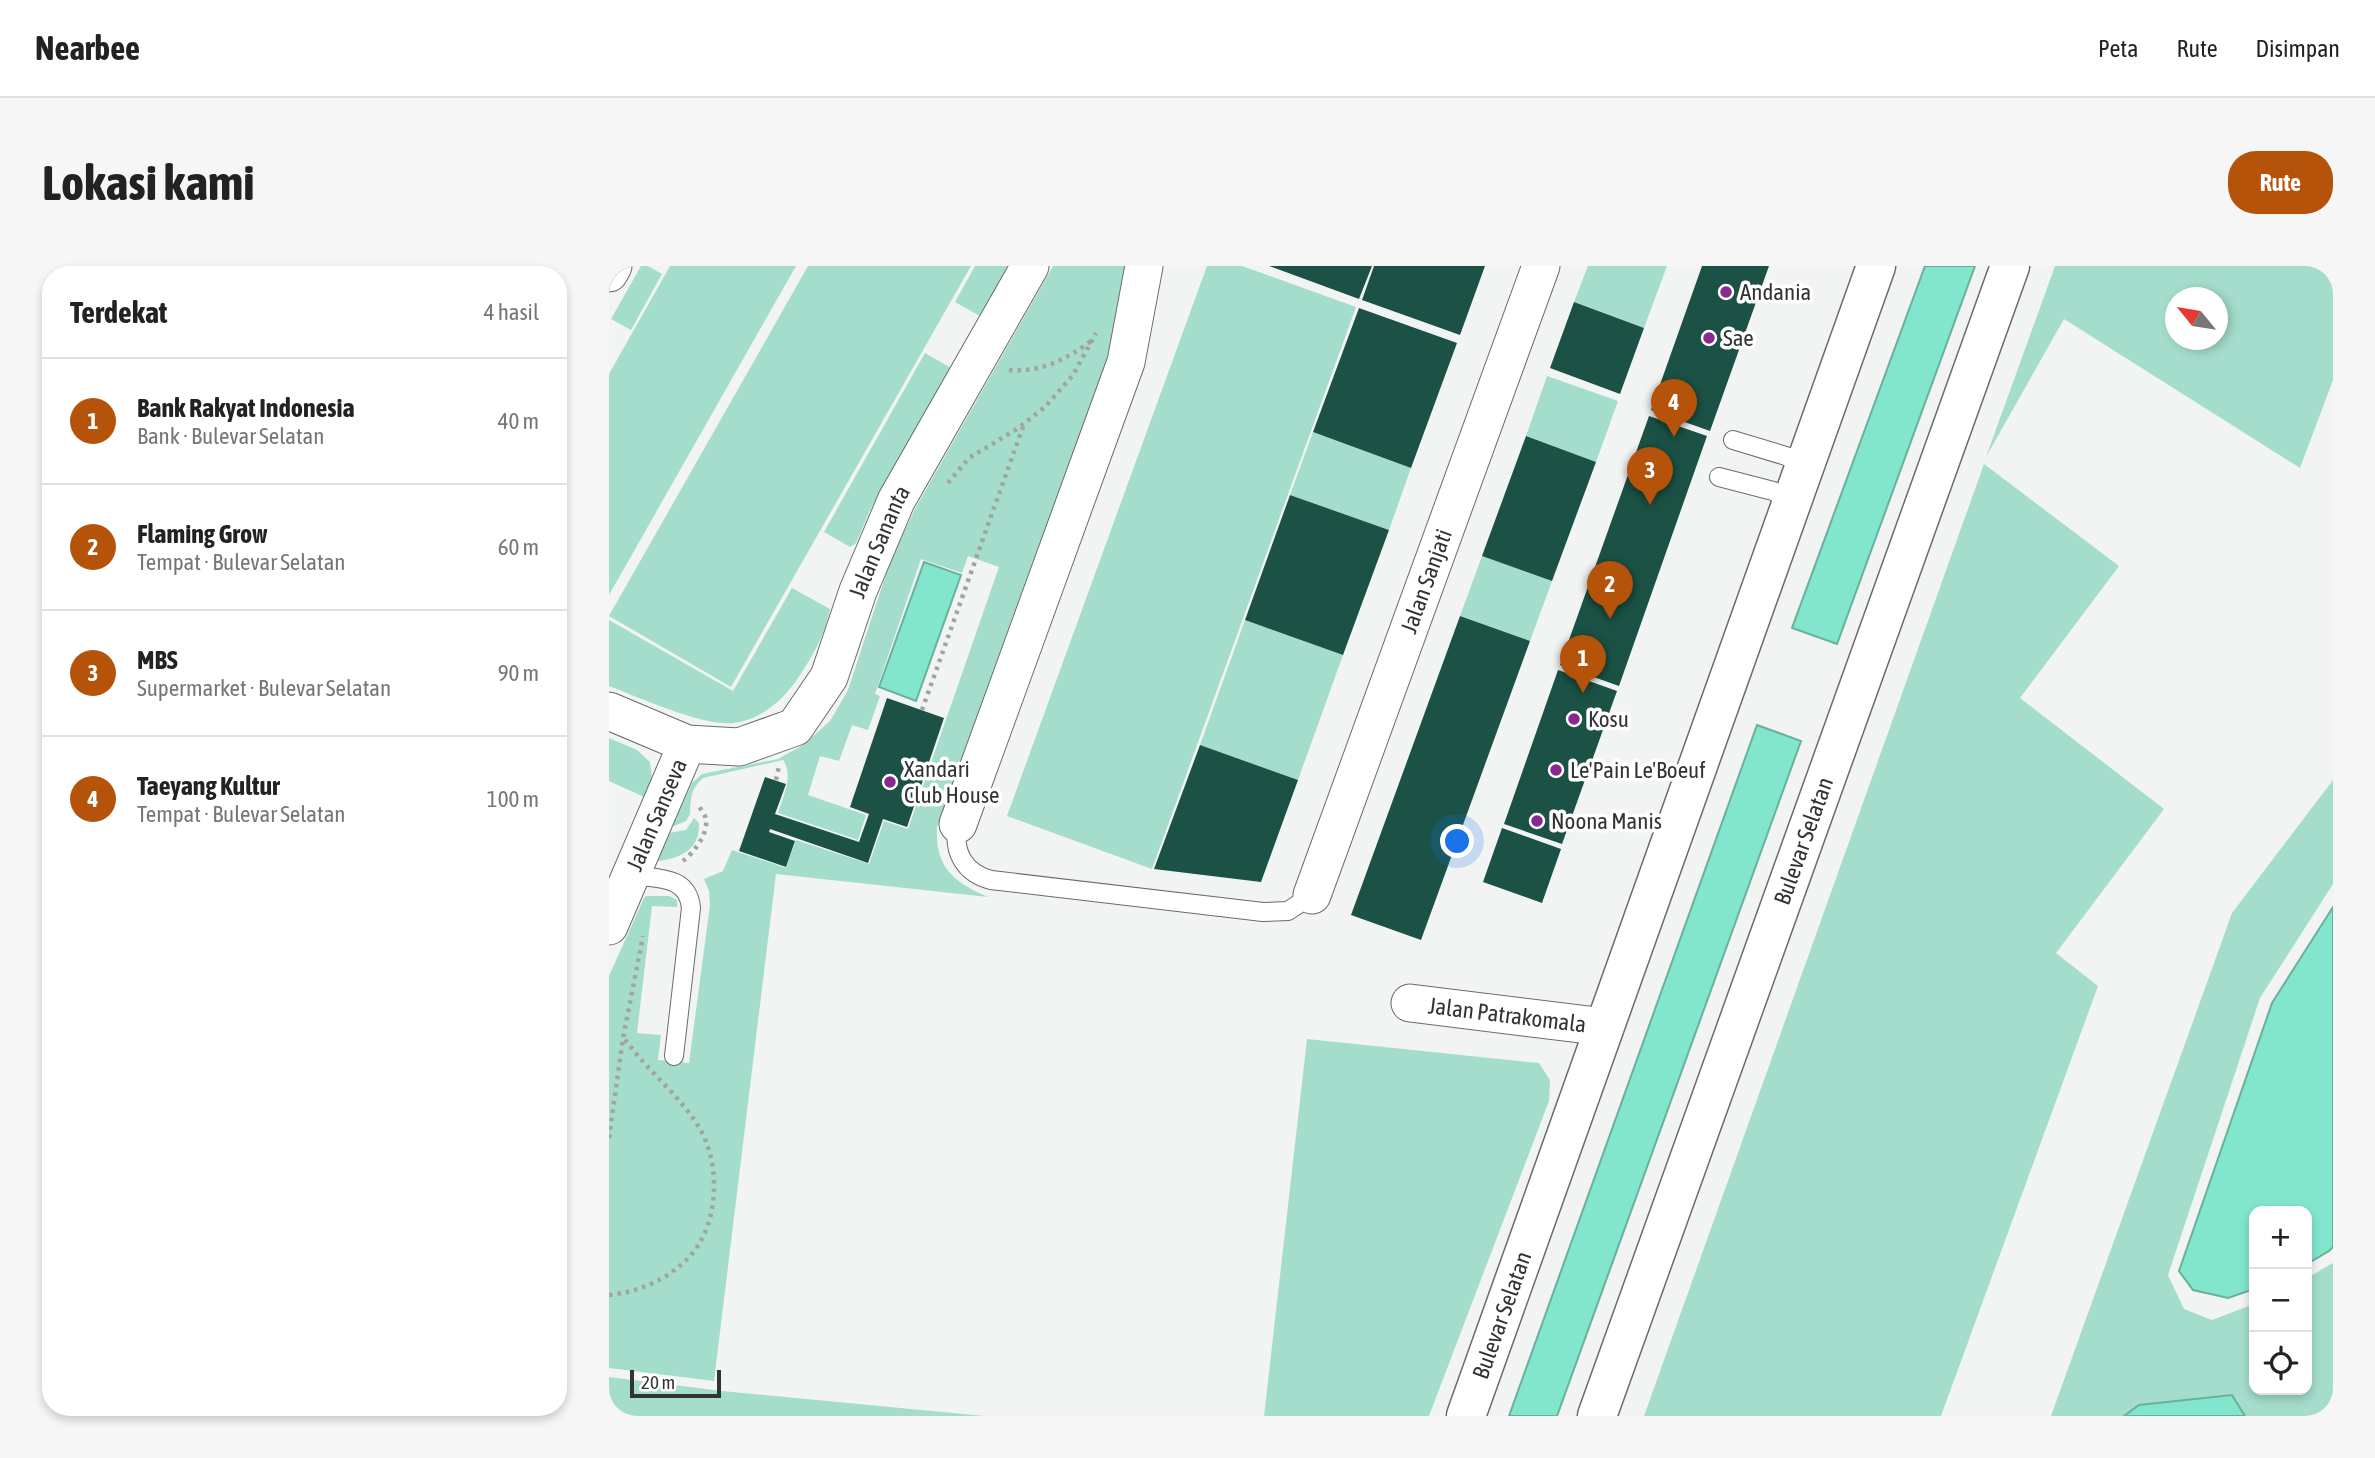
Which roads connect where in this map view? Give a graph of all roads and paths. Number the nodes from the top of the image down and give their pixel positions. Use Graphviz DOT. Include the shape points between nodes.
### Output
graph roads {
  1 [pos="613,266"];
  2 [pos="1030,266"];
  3 [pos="1144,266"];
  4 [pos="1541,266"];
  5 [pos="1876,266"];
  6 [pos="2010,266"];
  7 [pos="609,273"];
  8 [pos="1092,340"];
  9 [pos="974,365"];
  10 [pos="1024,424"];
  11 [pos="1733,440"];
  12 [pos="1805,465"];
  13 [pos="1719,477"];
  14 [pos="1792,501"];
  15 [pos="922,710"];
  16 [pos="609,711"];
  17 [pos="687,744"];
  18 [pos="779,765"];
  19 [pos="776,780"];
  20 [pos="958,824"];
  21 [pos="631,876"];
  22 [pos="1312,895"];
  23 [pos="626,931"];
  24 [pos="1410,1003"];
  25 [pos="1605,1027"];
  26 [pos="623,1038"];
  27 [pos="674,1056"];
  28 [pos="609,1138"];
  29 [pos="609,1295"];
  30 [pos="1467,1416"];
  31 [pos="1597,1416"];
  1 -- 7 [label="street"];
  2 -- 9 [label="street, Jalan Sananta"];
  3 -- 20 [label="street" via="1126,362"];
  4 -- 22 [label="street, Jalan Sanjati"];
  5 -- 12 [label="main road, Bulevar Selatan"];
  6 -- 31 [label="main road, Bulevar Selatan"];
  8 -- 9 [label="path" via="1073,354 1024,372"];
  9 -- 17 [label="street, Jalan Sananta" via="896,501 857,591 829,677 795,727 739,747"];
  10 -- 15 [label="path"];
  11 -- 12 [label="lane"];
  12 -- 14 [label="main road, Bulevar Selatan"];
  13 -- 14 [label="lane" via="1773,491"];
  14 -- 25 [label="main road, Bulevar Selatan"];
  16 -- 17 [label="street, Jalan Sananta"];
  17 -- 21 [label="street, Jalan Sanseva"];
  18 -- 19 [label="path"];
  20 -- 22 [label="lane" via="955,836 961,859 974,873 991,880 1263,912 1288,911"];
  21 -- 23 [label="street, Jalan Sanseva"];
  21 -- 27 [label="lane" via="669,880 690,895"];
  23 -- 26 [label="path"];
  24 -- 25 [label="street, Jalan Patrakomala"];
  25 -- 30 [label="main road, Bulevar Selatan"];
  26 -- 28 [label="path"];
  26 -- 29 [label="path" via="700,1130 715,1191 708,1224 691,1255 663,1279"];
}
